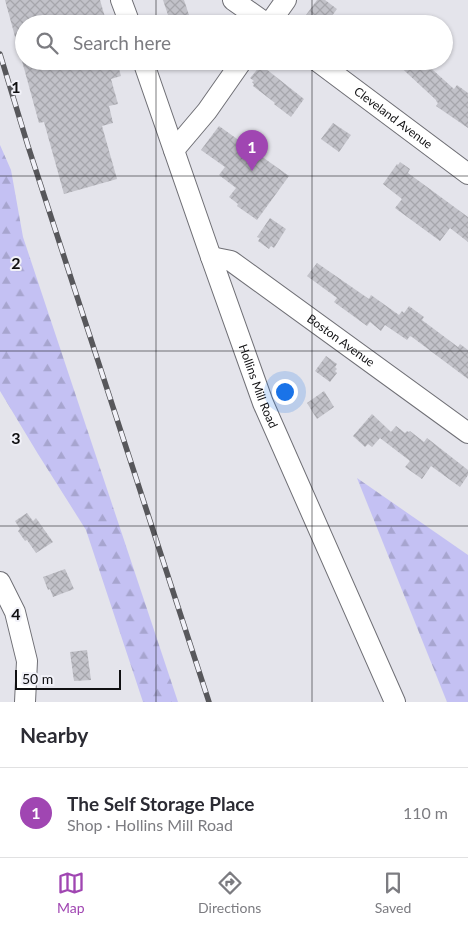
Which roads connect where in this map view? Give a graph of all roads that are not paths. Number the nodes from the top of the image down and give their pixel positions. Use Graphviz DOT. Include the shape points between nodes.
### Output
graph roads {
  1 [pos="122,0"];
  2 [pos="233,0"];
  3 [pos="286,0"];
  4 [pos="127,15"];
  5 [pos="255,15"];
  6 [pos="275,15"];
  7 [pos="146,70"];
  8 [pos="236,70"];
  9 [pos="329,70"];
  10 [pos="174,150"];
  11 [pos="468,174"];
  12 [pos="211,257"];
  13 [pos="468,433"];
  14 [pos="0,582"];
  15 [pos="25,702"];
  16 [pos="395,702"];
  1 -- 4 [label="street"];
  2 -- 5 [label="street"];
  3 -- 6 [label="street"];
  7 -- 10 [label="street, Hollins Mill Road"];
  8 -- 10 [label="street"];
  9 -- 11 [label="street, Cleveland Avenue"];
  10 -- 12 [label="street, Hollins Mill Road"];
  12 -- 13 [label="street, Boston Avenue" via="231,261"];
  12 -- 16 [label="street, Hollins Mill Road" via="263,403"];
  14 -- 15 [label="street" via="15,612 28,661"];
}
